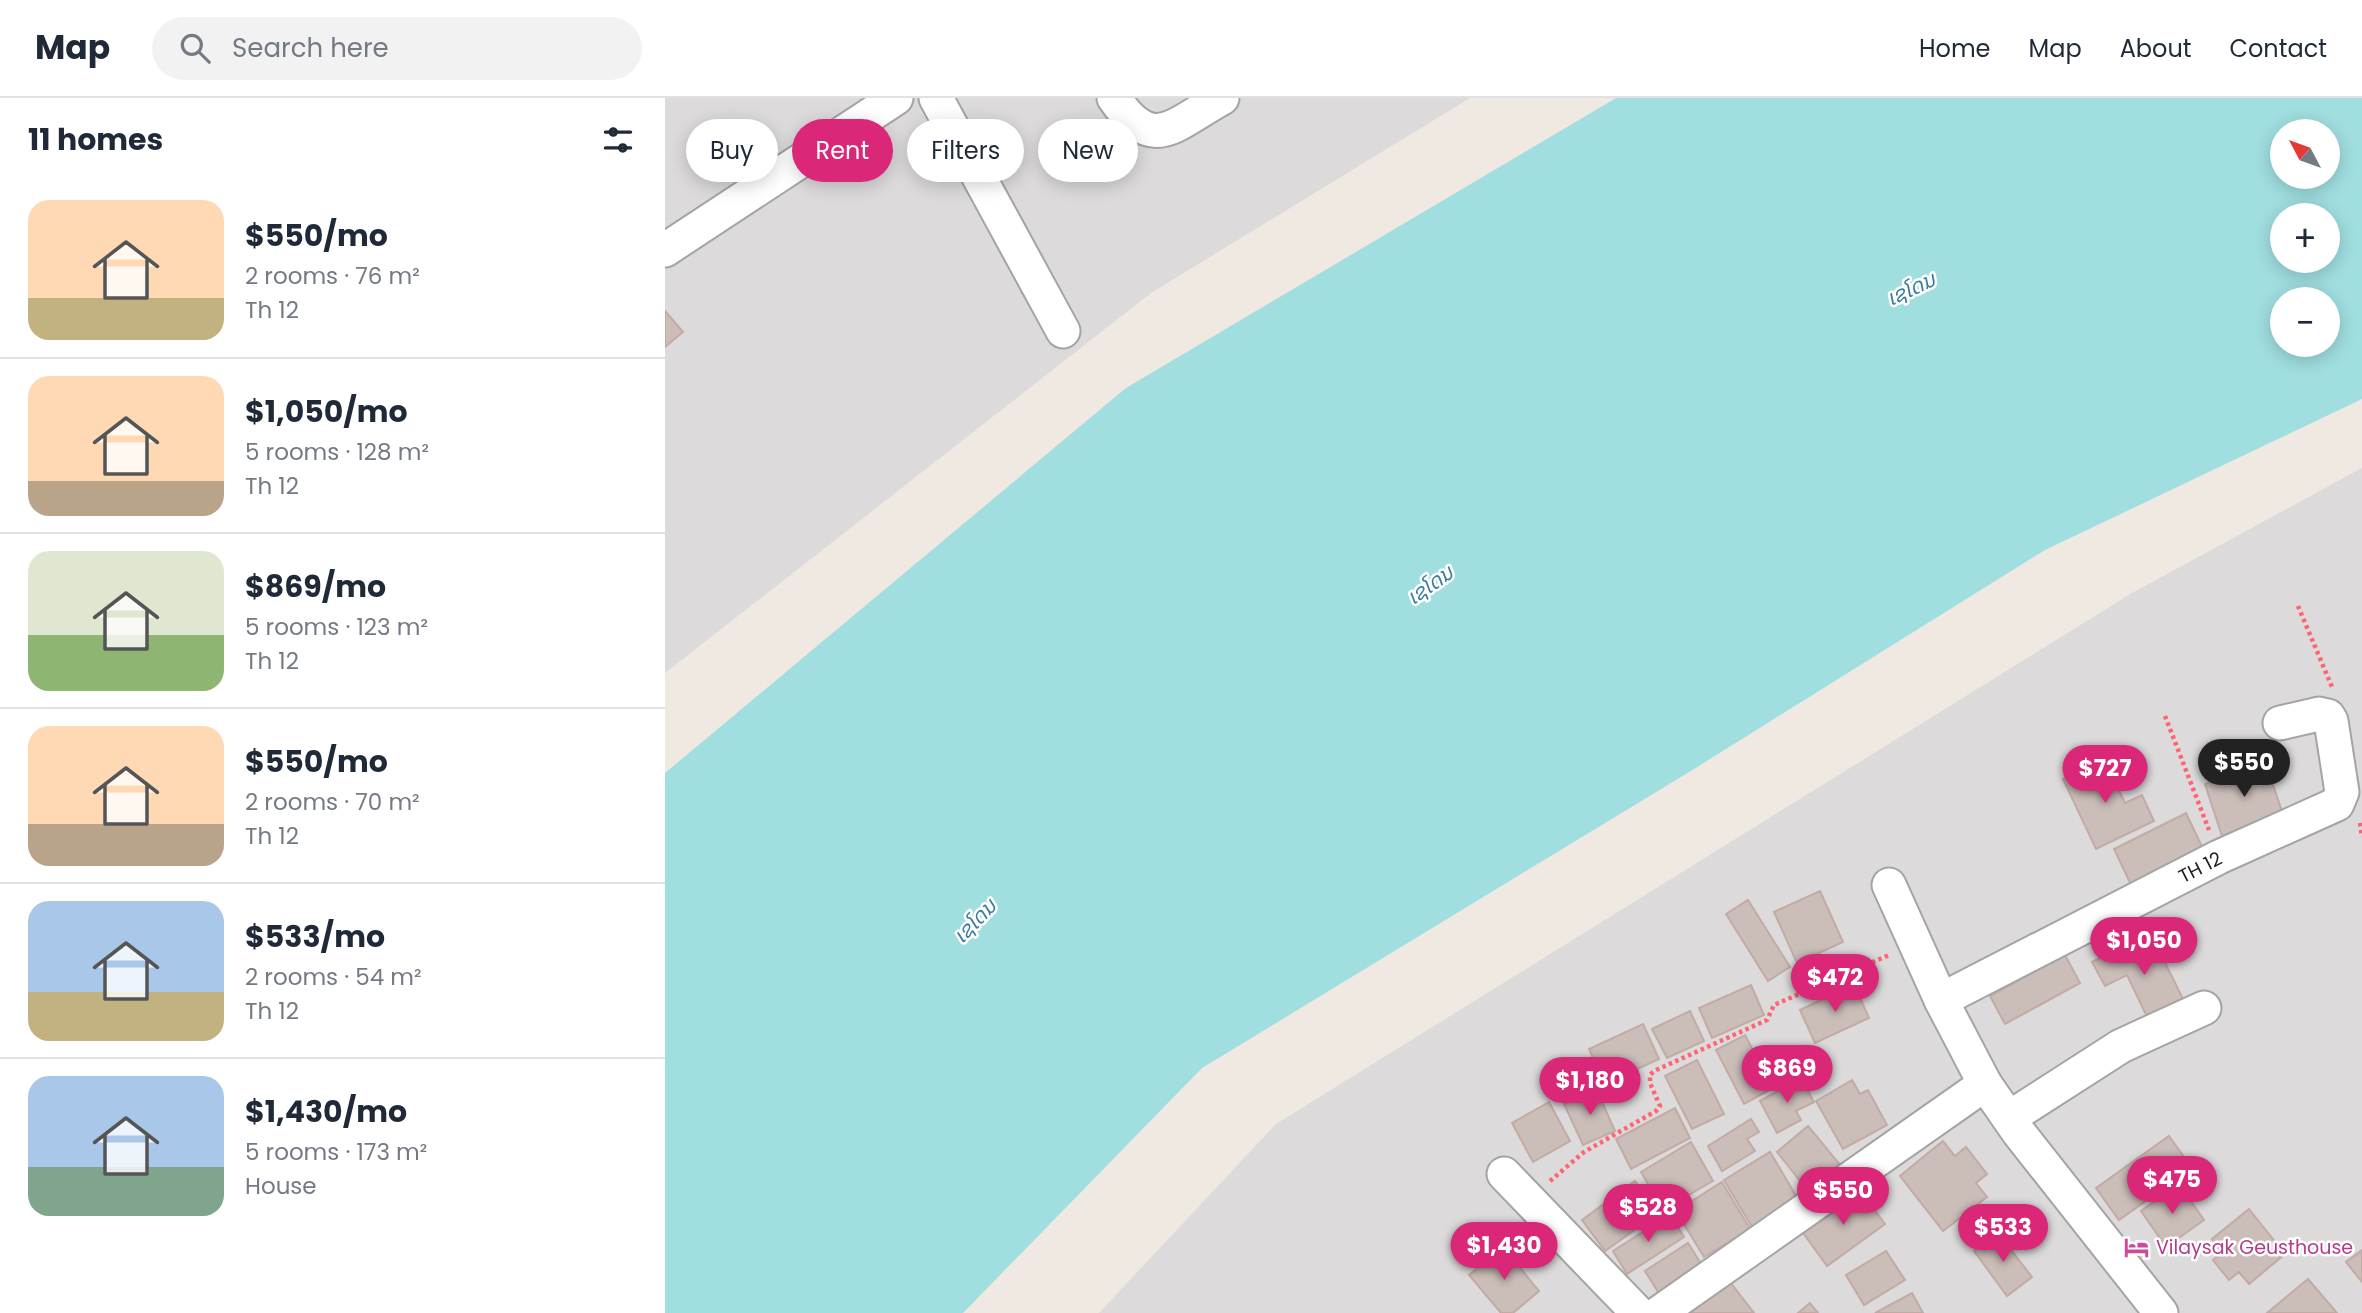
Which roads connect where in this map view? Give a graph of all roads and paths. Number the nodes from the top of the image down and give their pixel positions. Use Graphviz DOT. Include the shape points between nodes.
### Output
graph roads {
  1 [pos="896,98"];
  2 [pos="936,98"];
  3 [pos="1114,98"];
  4 [pos="1221,98"];
  5 [pos="665,250"];
  6 [pos="1063,331"];
  7 [pos="2298,606"];
  8 [pos="2165,716"];
  9 [pos="2328,716"];
  10 [pos="2280,723"];
  11 [pos="2219,857"];
  12 [pos="1889,885"];
  13 [pos="1916,943"];
  14 [pos="1941,999"];
  15 [pos="2204,1008"];
  16 [pos="1985,1084"];
  17 [pos="2009,1118"];
  18 [pos="1504,1174"];
  19 [pos="1528,1199"];
  20 [pos="1638,1313"];
  21 [pos="1659,1313"];
  22 [pos="2161,1313"];
  1 -- 5 [label="street"];
  2 -- 6 [label="street"];
  3 -- 4 [label="street" via="1129,119 1143,129 1161,132"];
  7 -- 9 [label="path" via="2332,684"];
  8 -- 11 [label="path"];
  9 -- 10 [label="street"];
  9 -- 11 [label="street, TH 12" via="2342,792 2337,804"];
  11 -- 14 [label="street, TH 12"];
  12 -- 13 [label="street"];
  13 -- 14 [label="street"];
  13 -- 19 [label="path" via="1774,1006 1767,1020 1654,1071 1650,1083 1660,1106 1657,1111 1584,1152"];
  14 -- 16 [label="street"];
  15 -- 17 [label="street" via="2121,1046"];
  16 -- 17 [label="street"];
  16 -- 21 [label="street"];
  17 -- 22 [label="street"];
  18 -- 19 [label="street"];
  19 -- 20 [label="street"];
}
